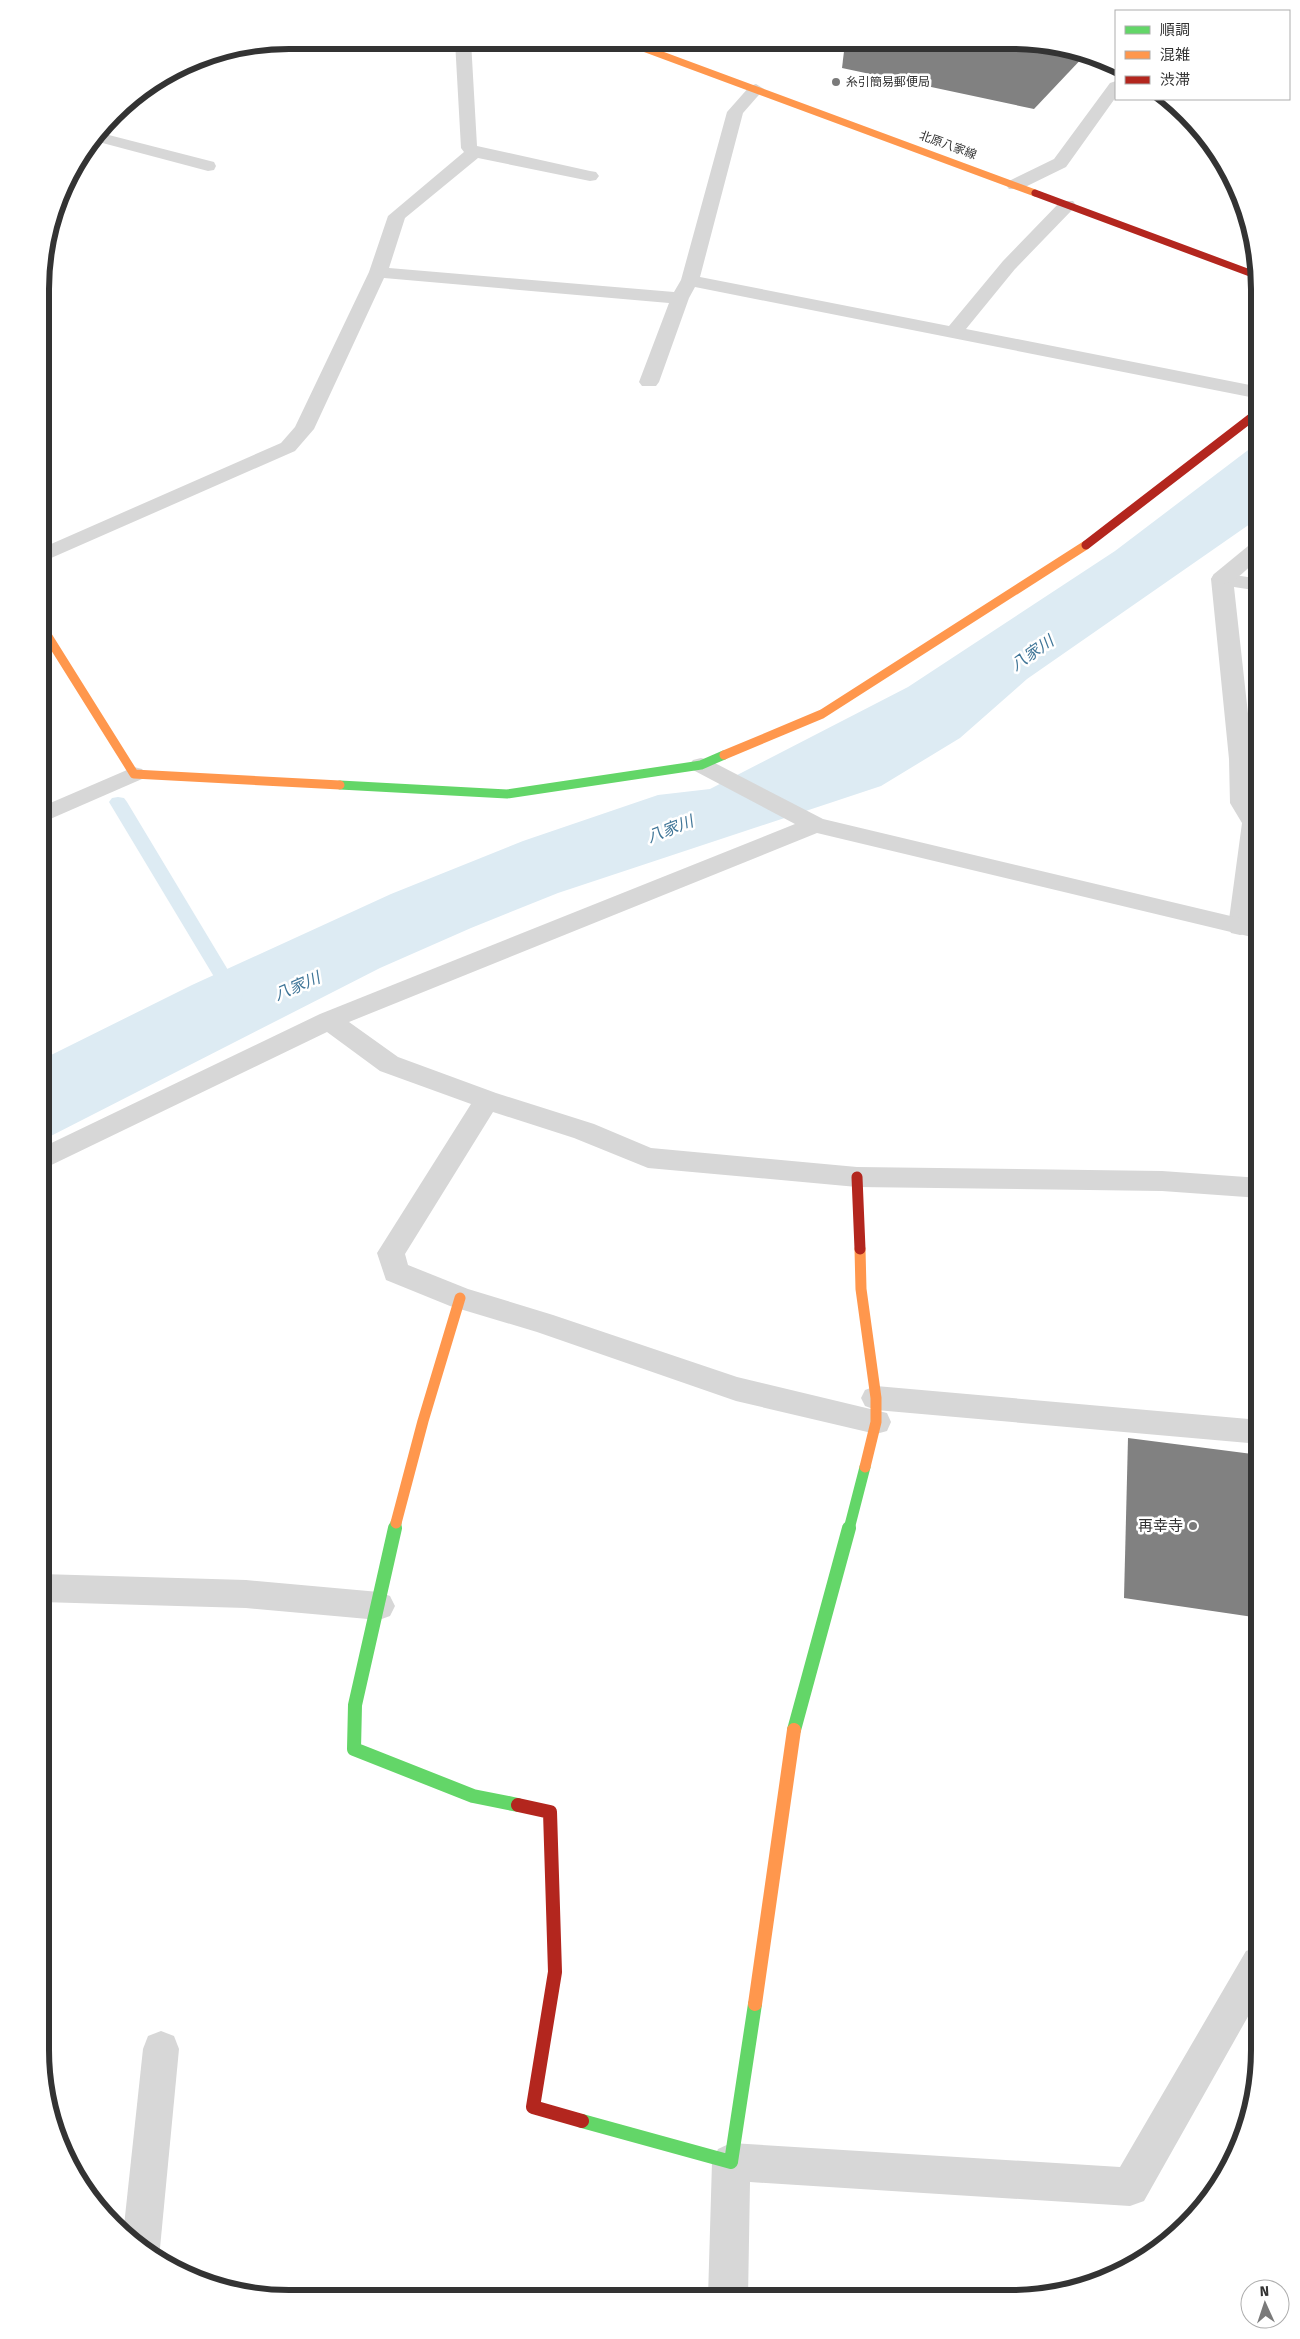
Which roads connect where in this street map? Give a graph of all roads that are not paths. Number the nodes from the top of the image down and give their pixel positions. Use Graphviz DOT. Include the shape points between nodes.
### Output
graph roads {
  1 [pos="463,49"];
  2 [pos="646,49"];
  3 [pos="1115,87"];
  4 [pos="756,90"];
  5 [pos="102,138"];
  6 [pos="475,152"];
  7 [pos="208,166"];
  8 [pos="590,176"];
  9 [pos="1015,185"];
  10 [pos="1067,205"];
  11 [pos="378,272"];
  12 [pos="1251,273"];
  13 [pos="690,280"];
  14 [pos="680,298"];
  15 [pos="953,333"];
  16 [pos="649,382"];
  17 [pos="1251,391"];
  18 [pos="1251,418"];
  19 [pos="49,553"];
  20 [pos="1251,554"];
  21 [pos="1222,579"];
  22 [pos="1251,584"];
  23 [pos="49,638"];
  24 [pos="701,765"];
  25 [pos="134,774"];
  26 [pos="49,813"];
  27 [pos="1251,819"];
  28 [pos="815,825"];
  29 [pos="1251,903"];
  30 [pos="1250,929"];
  31 [pos="329,1020"];
  32 [pos="487,1100"];
  33 [pos="49,1156"];
  34 [pos="857,1177"];
  35 [pos="1251,1187"];
  36 [pos="460,1298"];
  37 [pos="876,1410"];
  38 [pos="1251,1431"];
  39 [pos="49,1588"];
  40 [pos="379,1606"];
  41 [pos="1251,1979"];
  42 [pos="161,2049"];
  43 [pos="731,2162"];
  44 [pos="141,2239"];
  45 [pos="728,2290"];
  1 -- 6 [label="street" via="468,148"];
  2 -- 4 [label="street, 北原八家線"];
  3 -- 9 [label="street" via="1060,163"];
  4 -- 9 [label="street, 北原八家線"];
  4 -- 13 [label="street" via="735,112"];
  5 -- 7 [label="street"];
  6 -- 8 [label="street"];
  6 -- 11 [label="street" via="397,216"];
  9 -- 10 [label="street, 北原八家線"];
  10 -- 12 [label="street, 北原八家線"];
  10 -- 15 [label="street" via="1010,265"];
  11 -- 14 [label="street"];
  11 -- 19 [label="street" via="304,429 288,447"];
  13 -- 14 [label="street"];
  13 -- 15 [label="street"];
  14 -- 16 [label="street"];
  15 -- 17 [label="street"];
  18 -- 24 [label="street" via="1074,554 917,655 822,714"];
  20 -- 21 [label="street"];
  21 -- 22 [label="street"];
  21 -- 27 [label="street" via="1241,759 1242,803"];
  23 -- 25 [label="street"];
  24 -- 25 [label="street" via="507,794"];
  24 -- 28 [label="street"];
  25 -- 26 [label="street"];
  28 -- 30 [label="street"];
  28 -- 31 [label="street"];
  29 -- 30 [label="street"];
  31 -- 32 [label="street" via="389,1064"];
  31 -- 33 [label="street"];
  32 -- 34 [label="street" via="584,1131 648,1158"];
  32 -- 36 [label="street" via="390,1253 396,1272"];
  34 -- 35 [label="street" via="1162,1181"];
  34 -- 37 [label="street" via="861,1288"];
  36 -- 37 [label="street" via="736,1389"];
  36 -- 40 [label="street" via="423,1421 391,1543"];
  37 -- 38 [label="street"];
  37 -- 43 [label="street" via="839,1569 795,1719 770,1911"];
  39 -- 40 [label="street" via="246,1594"];
  40 -- 43 [label="street" via="355,1705 354,1749 473,1796 550,1812 555,1972 533,2107"];
  41 -- 43 [label="street" via="1130,2187"];
  42 -- 44 [label="street"];
  43 -- 45 [label="street"];
}
